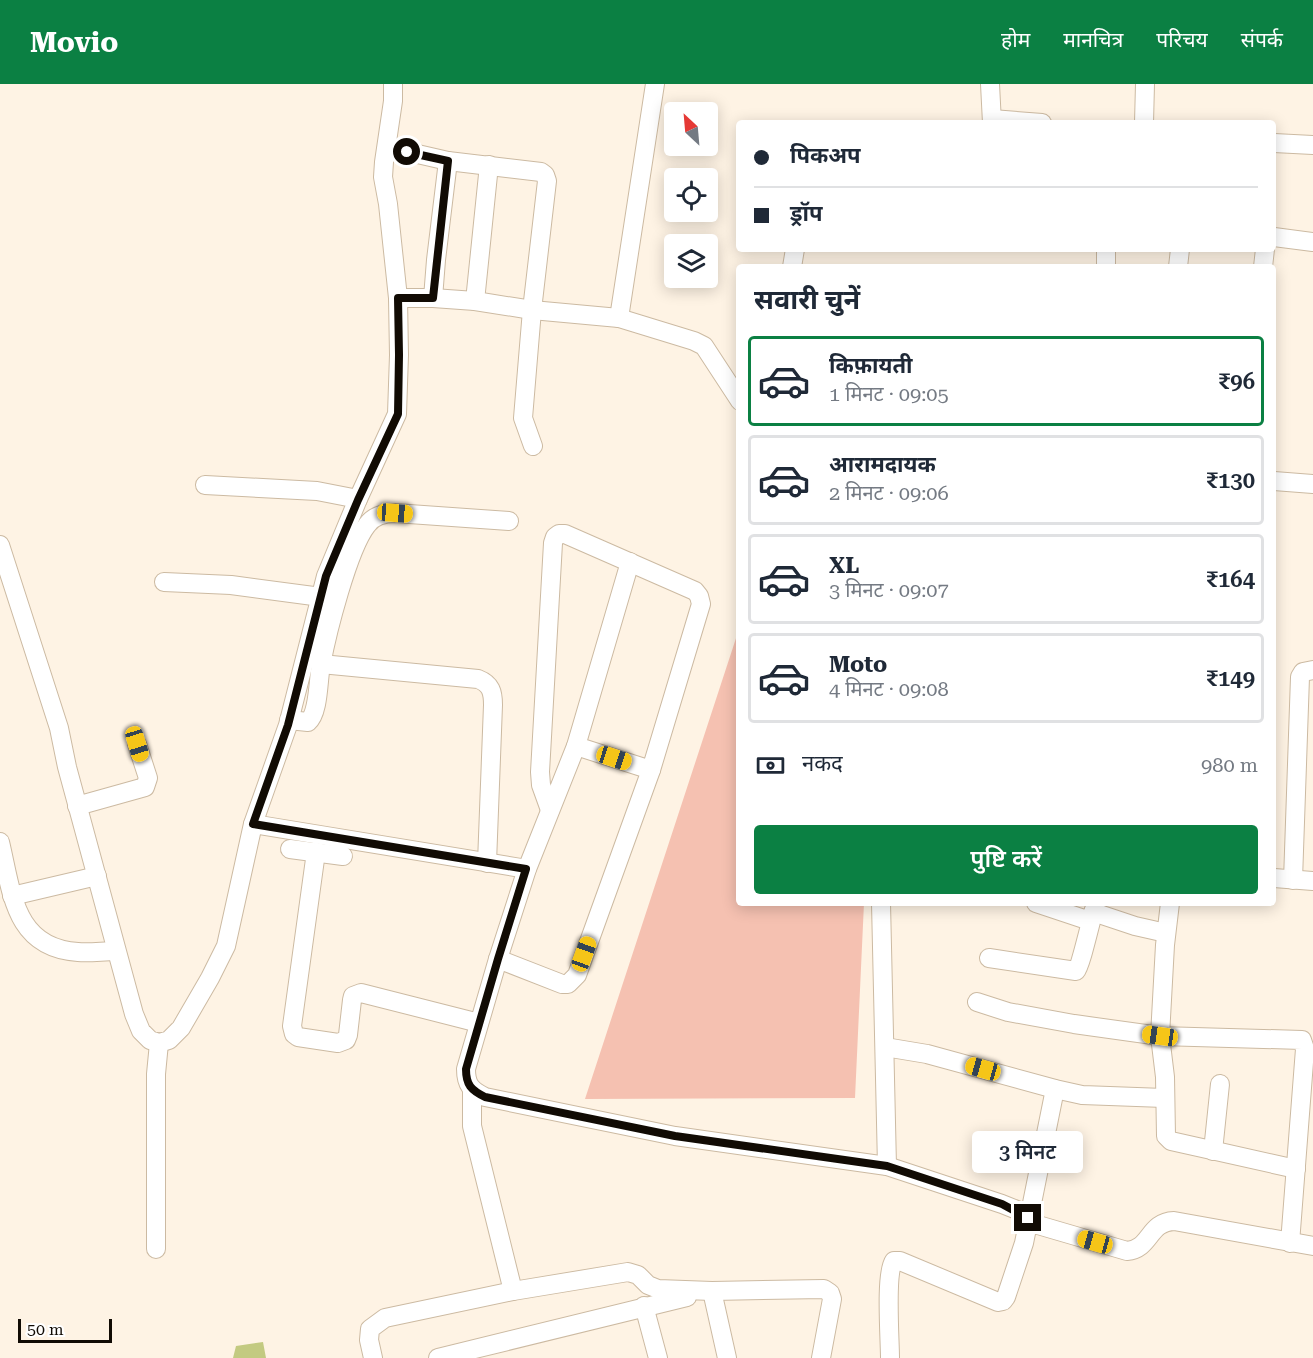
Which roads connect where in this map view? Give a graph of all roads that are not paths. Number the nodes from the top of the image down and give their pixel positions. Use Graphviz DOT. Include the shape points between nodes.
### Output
graph roads {
  1 [pos="393,84"];
  2 [pos="655,84"];
  3 [pos="990,84"];
  4 [pos="1145,84"];
  5 [pos="992,120"];
  6 [pos="1144,120"];
  7 [pos="1276,143"];
  8 [pos="1313,145"];
  9 [pos="387,147"];
  10 [pos="448,161"];
  11 [pos="489,165"];
  12 [pos="1276,237"];
  13 [pos="1313,242"];
  14 [pos="398,298"];
  15 [pos="433,298"];
  16 [pos="475,301"];
  17 [pos="532,310"];
  18 [pos="619,318"];
  19 [pos="736,395"];
  20 [pos="533,446"];
  21 [pos="1276,481"];
  22 [pos="1313,484"];
  23 [pos="205,485"];
  24 [pos="358,500"];
  25 [pos="509,520"];
  26 [pos="0,545"];
  27 [pos="630,562"];
  28 [pos="164,582"];
  29 [pos="321,597"];
  30 [pos="321,664"];
  31 [pos="1313,670"];
  32 [pos="289,720"];
  33 [pos="137,744"];
  34 [pos="576,746"];
  35 [pos="651,770"];
  36 [pos="1305,775"];
  37 [pos="77,806"];
  38 [pos="550,810"];
  39 [pos="253,824"];
  40 [pos="0,842"];
  41 [pos="290,849"];
  42 [pos="316,852"];
  43 [pos="343,856"];
  44 [pos="487,863"];
  45 [pos="526,869"];
  46 [pos="97,876"];
  47 [pos="1276,879"];
  48 [pos="1293,880"];
  49 [pos="1313,881"];
  50 [pos="12,896"];
  51 [pos="881,906"];
  52 [pos="1055,906"];
  53 [pos="1170,906"];
  54 [pos="1093,912"];
  55 [pos="1166,933"];
  56 [pos="116,951"];
  57 [pos="989,958"];
  58 [pos="498,959"];
  59 [pos="977,1002"];
  60 [pos="479,1023"];
  61 [pos="1160,1036"];
  62 [pos="159,1043"];
  63 [pos="885,1047"];
  64 [pos="1220,1084"];
  65 [pos="1055,1089"];
  66 [pos="472,1090"];
  67 [pos="1164,1098"];
  68 [pos="1212,1151"];
  69 [pos="887,1166"];
  70 [pos="1296,1169"];
  71 [pos="1028,1218"];
  72 [pos="1290,1243"];
  73 [pos="1313,1246"];
  74 [pos="156,1249"];
  75 [pos="513,1291"];
  76 [pos="712,1291"];
  77 [pos="644,1306"];
  78 [pos="373,1358"];
  79 [pos="438,1358"];
  80 [pos="658,1358"];
  81 [pos="727,1358"];
  82 [pos="821,1358"];
  83 [pos="890,1358"];
  1 -- 9 [label="street"];
  2 -- 18 [label="street"];
  3 -- 5 [label="street"];
  4 -- 6 [label="street"];
  7 -- 8 [label="street"];
  9 -- 10 [label="street"];
  9 -- 14 [label="street" via="384,177"];
  10 -- 11 [label="street"];
  10 -- 15 [label="street"];
  11 -- 16 [label="street"];
  11 -- 17 [label="street" via="545,175"];
  12 -- 13 [label="street"];
  14 -- 15 [label="street"];
  14 -- 24 [label="street" via="398,414"];
  15 -- 16 [label="street"];
  16 -- 17 [label="street"];
  17 -- 18 [label="street"];
  17 -- 20 [label="street" via="523,418"];
  18 -- 19 [label="street" via="704,346"];
  21 -- 22 [label="street"];
  23 -- 24 [label="street" via="317,491"];
  24 -- 29 [label="street"];
  25 -- 30 [label="street" via="395,513 376,517 360,534"];
  26 -- 37 [label="street" via="59,728"];
  27 -- 34 [label="street"];
  27 -- 35 [label="street" via="695,591 700,603"];
  27 -- 38 [label="street" via="565,534 555,537 553,543 540,772"];
  28 -- 29 [label="street" via="231,585"];
  29 -- 32 [label="street"];
  30 -- 32 [label="street" via="312,719 303,723"];
  30 -- 44 [label="street" via="478,679 490,687 493,705"];
  31 -- 36 [label="street" via="1300,677"];
  32 -- 39 [label="street"];
  33 -- 37 [label="street" via="148,778 145,787"];
  34 -- 35 [label="street"];
  34 -- 38 [label="street"];
  35 -- 58 [label="street" via="573,980 562,984"];
  36 -- 48 [label="street"];
  37 -- 46 [label="street"];
  38 -- 45 [label="street"];
  39 -- 44 [label="street"];
  39 -- 62 [label="street" via="226,946 181,1028 169,1040"];
  40 -- 50 [label="street"];
  41 -- 42 [label="street"];
  42 -- 43 [label="street"];
  42 -- 60 [label="street" via="294,1034 346,1040 352,1000 361,993"];
  44 -- 45 [label="street"];
  45 -- 58 [label="street"];
  46 -- 50 [label="street"];
  46 -- 56 [label="street"];
  47 -- 48 [label="street"];
  48 -- 49 [label="street"];
  50 -- 56 [label="street" via="24,925 51,947 77,952"];
  51 -- 63 [label="street"];
  52 -- 54 [label="street"];
  53 -- 55 [label="street"];
  54 -- 55 [label="street"];
  54 -- 57 [label="street" via="1076,971"];
  55 -- 61 [label="street"];
  56 -- 62 [label="street" via="141,1031"];
  58 -- 60 [label="street"];
  59 -- 61 [label="street" via="1008,1012"];
  60 -- 66 [label="street" via="466,1069 466,1081"];
  61 -- 67 [label="street"];
  61 -- 70 [label="street" via="1302,1040 1305,1049"];
  62 -- 74 [label="street"];
  63 -- 65 [label="street" via="961,1062"];
  63 -- 69 [label="street"];
  64 -- 68 [label="street"];
  65 -- 67 [label="street" via="1082,1095"];
  65 -- 71 [label="street"];
  66 -- 69 [label="street" via="485,1097 675,1136"];
  66 -- 75 [label="street" via="472,1126"];
  67 -- 68 [label="street" via="1166,1136 1171,1141"];
  68 -- 70 [label="street"];
  69 -- 71 [label="street" via="1002,1204"];
  70 -- 72 [label="street"];
  71 -- 72 [label="street" via="1038,1225 1127,1251 1143,1245 1156,1226 1165,1221"];
  71 -- 83 [label="street" via="1024,1243 1004,1301 894,1261 890,1278"];
  72 -- 73 [label="street"];
  75 -- 76 [label="street" via="628,1272 658,1289"];
  75 -- 78 [label="street" via="385,1318 370,1329"];
  76 -- 77 [label="street"];
  76 -- 81 [label="street"];
  76 -- 82 [label="street" via="824,1289 832,1299"];
  77 -- 79 [label="street"];
  77 -- 80 [label="street"];
}
